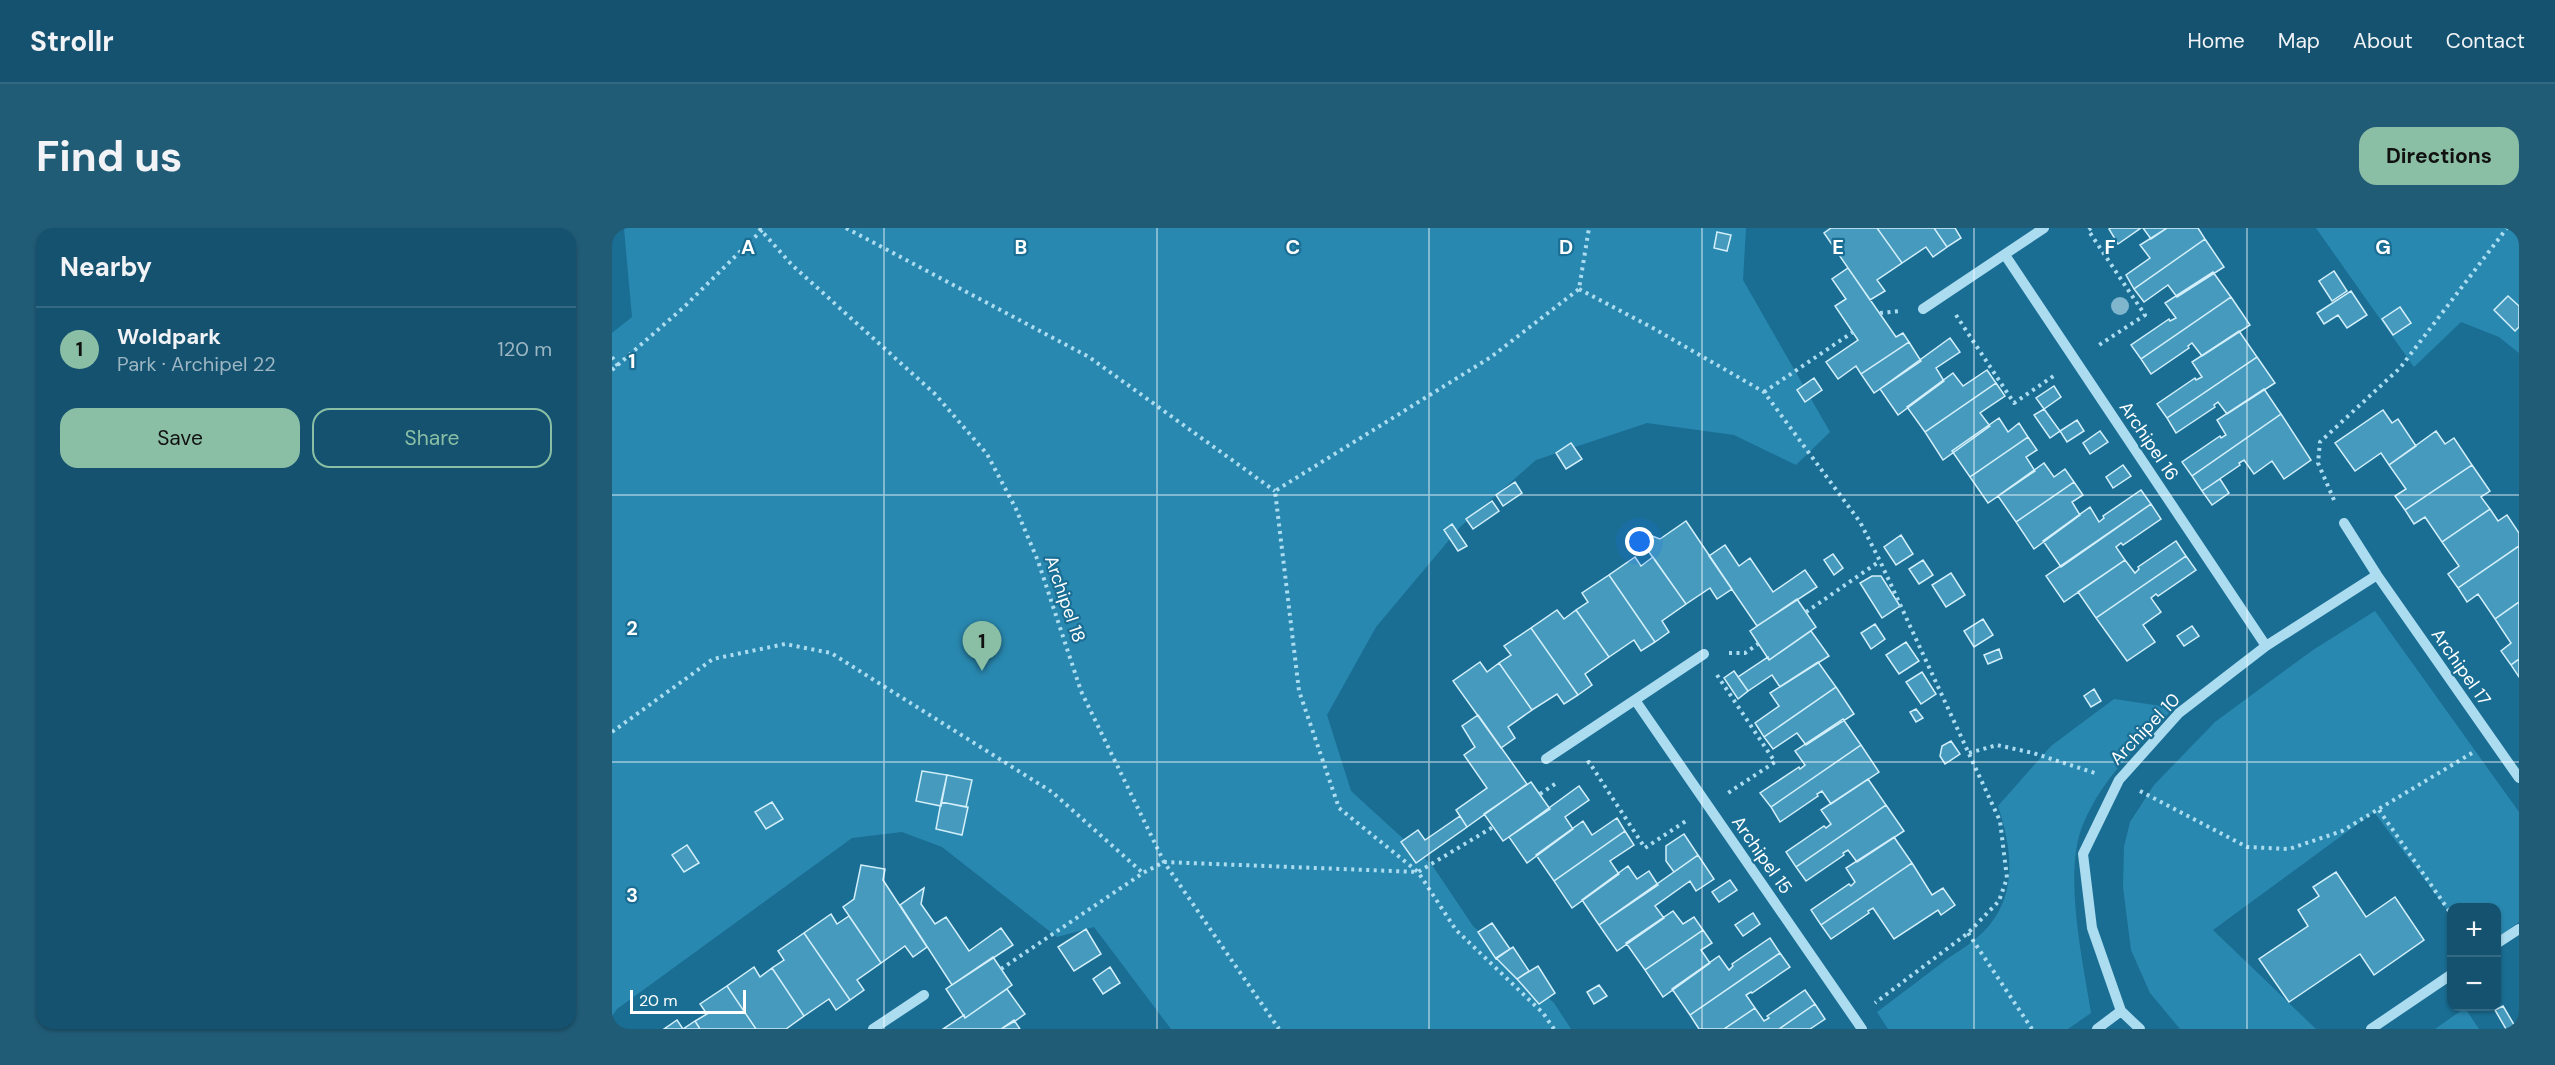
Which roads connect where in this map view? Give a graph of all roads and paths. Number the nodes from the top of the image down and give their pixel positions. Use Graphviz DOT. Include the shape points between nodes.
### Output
graph roads {
  1 [pos="846,228"];
  2 [pos="1588,228"];
  3 [pos="2044,228"];
  4 [pos="2507,228"];
  5 [pos="761,229"];
  6 [pos="2005,255"];
  7 [pos="1578,289"];
  8 [pos="1923,309"];
  9 [pos="1852,332"];
  10 [pos="612,357"];
  11 [pos="618,366"];
  12 [pos="612,370"];
  13 [pos="1764,392"];
  14 [pos="1275,491"];
  15 [pos="2344,523"];
  16 [pos="1880,561"];
  17 [pos="2377,575"];
  18 [pos="1806,612"];
  19 [pos="1758,644"];
  20 [pos="2266,646"];
  21 [pos="1704,654"];
  22 [pos="1635,700"];
  23 [pos="612,732"];
  24 [pos="2493,741"];
  25 [pos="1969,753"];
  26 [pos="1546,759"];
  27 [pos="2519,778"];
  28 [pos="2119,780"];
  29 [pos="2379,810"];
  30 [pos="1493,827"];
  31 [pos="1164,862"];
  32 [pos="1418,872"];
  33 [pos="1143,873"];
  34 [pos="2447,909"];
  35 [pos="2519,928"];
  36 [pos="1968,933"];
  37 [pos="2501,941"];
  38 [pos="1001,969"];
  39 [pos="2447,977"];
  40 [pos="924,995"];
  41 [pos="2121,1011"];
  42 [pos="1855,1019"];
  43 [pos="873,1029"];
  44 [pos="1279,1029"];
  45 [pos="1554,1029"];
  46 [pos="1862,1029"];
  47 [pos="2032,1029"];
  48 [pos="2097,1029"];
  49 [pos="2140,1029"];
  50 [pos="2371,1029"];
  1 -- 14 [label="path" via="1089,357"];
  2 -- 7 [label="path"];
  3 -- 6 [label="street"];
  4 -- 15 [label="path" via="2400,369 2320,442 2318,463"];
  5 -- 11 [label="path"];
  5 -- 31 [label="path, Archipel 18" via="792,265 935,394 987,454 1038,561 1082,691"];
  6 -- 8 [label="street"];
  6 -- 20 [label="street, Archipel 16"];
  7 -- 13 [label="path"];
  7 -- 14 [label="path" via="1491,357"];
  9 -- 13 [label="path"];
  10 -- 11 [label="path"];
  11 -- 12 [label="path"];
  13 -- 16 [label="path" via="1860,522"];
  14 -- 32 [label="path" via="1299,691 1339,808"];
  15 -- 17 [label="street, Archipel 17"];
  16 -- 18 [label="path"];
  16 -- 25 [label="path"];
  17 -- 20 [label="street"];
  17 -- 24 [label="street, Archipel 17"];
  19 -- 21 [label="path" via="1745,653"];
  20 -- 28 [label="street, Archipel 10" via="2179,713"];
  21 -- 22 [label="street"];
  22 -- 26 [label="street"];
  22 -- 42 [label="street, Archipel 15"];
  23 -- 33 [label="path" via="713,659 785,644 831,653 1052,792"];
  24 -- 27 [label="street, Archipel 17"];
  24 -- 29 [label="path"];
  25 -- 28 [label="path" via="1997,745"];
  25 -- 36 [label="path" via="2000,821 2007,878 1999,902"];
  28 -- 29 [label="path" via="2247,848 2289,849 2342,831"];
  28 -- 41 [label="street, Archipel 10" via="2083,854 2092,928"];
  29 -- 34 [label="path"];
  30 -- 32 [label="path"];
  31 -- 32 [label="path"];
  31 -- 33 [label="path"];
  31 -- 44 [label="path, Archipel 18"];
  32 -- 45 [label="path" via="1456,930 1543,1013"];
  33 -- 38 [label="path"];
  35 -- 37 [label="street"];
  36 -- 42 [label="path"];
  36 -- 47 [label="path"];
  39 -- 50 [label="street"];
  40 -- 43 [label="street"];
  41 -- 48 [label="street"];
  41 -- 49 [label="street, Archipel 10"];
  42 -- 46 [label="street, Archipel 15"];
}
